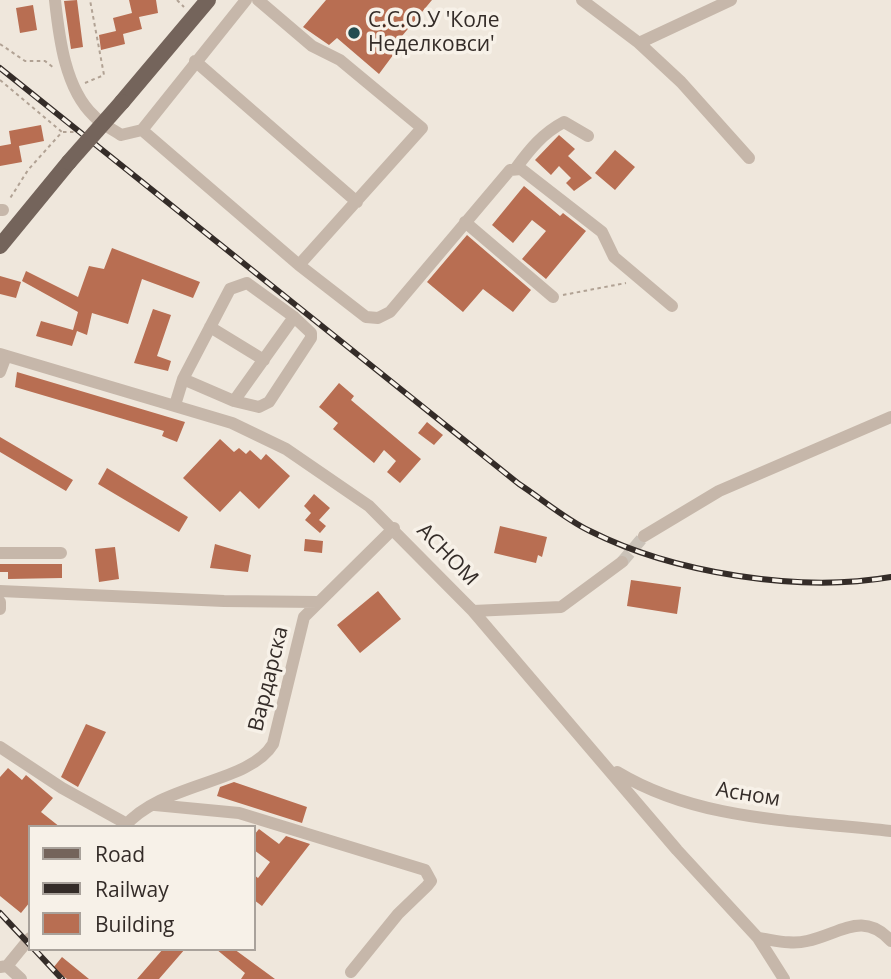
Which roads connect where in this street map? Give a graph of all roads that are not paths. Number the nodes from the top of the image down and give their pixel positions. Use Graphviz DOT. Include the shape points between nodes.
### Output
graph roads {
  1 [pos="55,0"];
  2 [pos="208,0"];
  3 [pos="246,0"];
  4 [pos="582,0"];
  5 [pos="731,0"];
  6 [pos="267,3"];
  7 [pos="639,43"];
  8 [pos="195,61"];
  9 [pos="142,130"];
  10 [pos="588,136"];
  11 [pos="749,158"];
  12 [pos="516,168"];
  13 [pos="358,202"];
  14 [pos="465,222"];
  15 [pos="0,246"];
  16 [pos="299,265"];
  17 [pos="553,297"];
  18 [pos="672,306"];
  19 [pos="294,317"];
  20 [pos="210,327"];
  21 [pos="2,356"];
  22 [pos="264,360"];
  23 [pos="0,372"];
  24 [pos="183,379"];
  25 [pos="234,401"];
  26 [pos="175,405"];
  27 [pos="891,416"];
  28 [pos="394,528"];
  29 [pos="644,536"];
  30 [pos="0,553"];
  31 [pos="61,553"];
  32 [pos="622,562"];
  33 [pos="0,591"];
  34 [pos="0,602"];
  35 [pos="318,602"];
  36 [pos="0,609"];
  37 [pos="473,611"];
  38 [pos="0,747"];
  39 [pos="608,766"];
  40 [pos="149,804"];
  41 [pos="125,825"];
  42 [pos="891,831"];
  43 [pos="758,938"];
  44 [pos="28,940"];
  45 [pos="891,941"];
  46 [pos="3,966"];
  47 [pos="351,972"];
  48 [pos="21,979"];
  49 [pos="784,979"];
  1 -- 9 [label="street" via="61,58 93,116 121,135"];
  2 -- 15 [label="main road, bridge"];
  3 -- 8 [label="street"];
  4 -- 7 [label="street"];
  5 -- 7 [label="street"];
  6 -- 13 [label="street" via="312,46 340,61 422,128"];
  7 -- 11 [label="street"];
  8 -- 9 [label="street"];
  8 -- 13 [label="street"];
  9 -- 16 [label="street"];
  10 -- 12 [label="street" via="564,122 532,146"];
  12 -- 14 [label="street"];
  12 -- 18 [label="street" via="602,232 614,257"];
  13 -- 16 [label="street"];
  14 -- 16 [label="street" via="390,312 378,318 366,317"];
  14 -- 17 [label="street"];
  19 -- 20 [label="street" via="247,283 230,289"];
  19 -- 22 [label="street"];
  19 -- 25 [label="street" via="311,338 269,402 259,407"];
  20 -- 22 [label="street"];
  20 -- 24 [label="street"];
  21 -- 23 [label="street"];
  21 -- 26 [label="street, АСНОМ"];
  22 -- 25 [label="street"];
  24 -- 25 [label="street"];
  24 -- 26 [label="street"];
  26 -- 28 [label="street, АСНОМ" via="232,423 286,449"];
  27 -- 29 [label="street" via="719,491"];
  28 -- 35 [label="street, Вардарска"];
  28 -- 37 [label="street, АСНОМ"];
  30 -- 31 [label="street"];
  32 -- 37 [label="street" via="561,607"];
  33 -- 35 [label="street"];
  34 -- 36 [label="street"];
  35 -- 40 [label="street, Вардарска" via="298,631 273,744 266,755 250,766"];
  37 -- 39 [label="street, АСНОМ"];
  38 -- 41 [label="street"];
  39 -- 42 [label="street, Асном" via="651,791 712,810"];
  39 -- 43 [label="street, АСНОМ"];
  40 -- 41 [label="street, Вардарска"];
  40 -- 47 [label="street" via="239,813 425,870 430,881 427,886"];
  43 -- 45 [label="street" via="797,943 867,924 879,928"];
  43 -- 49 [label="street, АСНОМ"];
  44 -- 46 [label="street"];
  46 -- 48 [label="street"];
}
